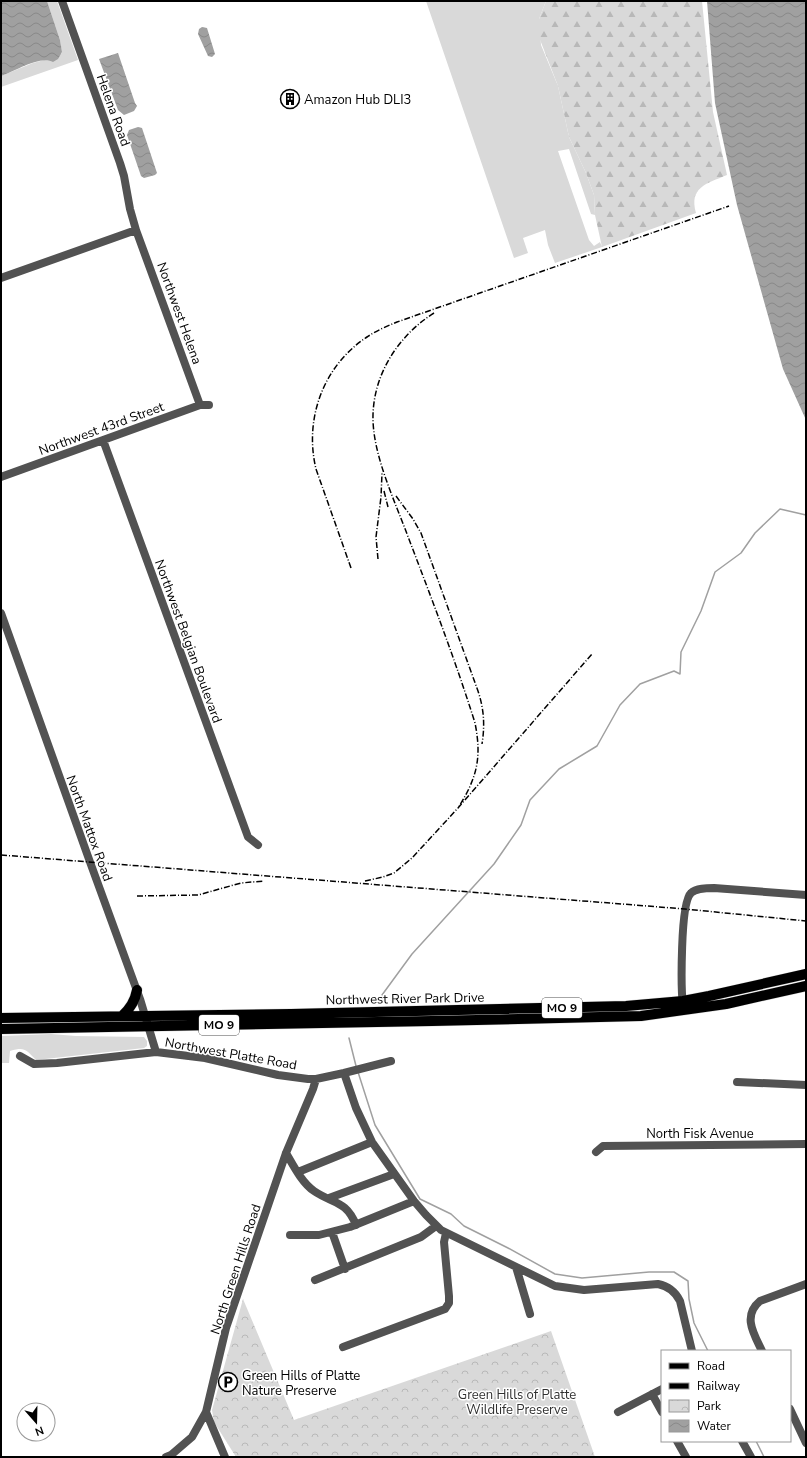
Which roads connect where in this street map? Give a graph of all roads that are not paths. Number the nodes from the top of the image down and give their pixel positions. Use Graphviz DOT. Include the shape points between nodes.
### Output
graph roads {
  1 [pos="62,1"];
  2 [pos="136,230"];
  3 [pos="1,278"];
  4 [pos="205,405"];
  5 [pos="102,440"];
  6 [pos="1,477"];
  7 [pos="1,612"];
  8 [pos="258,846"];
  9 [pos="806,896"];
  10 [pos="806,974"];
  11 [pos="806,986"];
  12 [pos="137,990"];
  13 [pos="683,1006"];
  14 [pos="432,1010"];
  15 [pos="122,1016"];
  16 [pos="145,1016"];
  17 [pos="1,1018"];
  18 [pos="291,1018"];
  19 [pos="316,1018"];
  20 [pos="432,1021"];
  21 [pos="148,1026"];
  22 [pos="1,1029"];
  23 [pos="156,1052"];
  24 [pos="20,1056"];
  25 [pos="391,1061"];
  26 [pos="347,1073"];
  27 [pos="312,1079"];
  28 [pos="737,1082"];
  29 [pos="806,1085"];
  30 [pos="372,1142"];
  31 [pos="806,1144"];
  32 [pos="596,1152"];
  33 [pos="286,1153"];
  34 [pos="298,1172"];
  35 [pos="394,1174"];
  36 [pos="329,1198"];
  37 [pos="414,1201"];
  38 [pos="356,1225"];
  39 [pos="436,1226"];
  40 [pos="332,1232"];
  41 [pos="446,1233"];
  42 [pos="290,1235"];
  43 [pos="516,1267"];
  44 [pos="345,1269"];
  45 [pos="315,1280"];
  46 [pos="806,1284"];
  47 [pos="530,1314"];
  48 [pos="342,1346"];
  49 [pos="692,1350"];
  50 [pos="762,1350"];
  51 [pos="661,1390"];
  52 [pos="652,1394"];
  53 [pos="661,1410"];
  54 [pos="791,1410"];
  55 [pos="206,1412"];
  56 [pos="618,1412"];
  57 [pos="678,1442"];
  58 [pos="743,1442"];
  59 [pos="806,1443"];
  60 [pos="166,1457"];
  61 [pos="225,1457"];
  62 [pos="686,1457"];
  63 [pos="751,1457"];
  1 -- 2 [label="street, Helena Road" via="120,163"];
  2 -- 3 [label="street"];
  2 -- 4 [label="street, Northwest Helena"];
  4 -- 5 [label="street, Northwest 43rd Street"];
  5 -- 6 [label="street, Northwest 43rd Street"];
  5 -- 8 [label="street, Northwest Belgian Boulevard" via="248,837"];
  7 -- 12 [label="street, North Mattox Road"];
  9 -- 13 [label="street" via="714,888 704,888 690,893 684,913 681,988"];
  10 -- 13 [label="main road, Northwest River Park Drive / MO 9" via="709,996"];
  11 -- 13 [label="main road, Northwest River Park Drive / MO 9" via="726,1004"];
  12 -- 15 [label="main road" via="136,998"];
  12 -- 16 [label="street, North Mattox Road"];
  13 -- 14 [label="main road, Northwest River Park Drive / MO 9"];
  13 -- 20 [label="main road, Northwest River Park Drive / MO 9" via="619,1017"];
  14 -- 19 [label="main road, Northwest River Park Drive / MO 9"];
  14 -- 20 [label="main road"];
  15 -- 16 [label="main road, Northwest River Park Drive / MO 9"];
  15 -- 17 [label="main road, Northwest River Park Drive / MO 9"];
  16 -- 18 [label="main road, Northwest River Park Drive / MO 9"];
  16 -- 21 [label="street, North Mattox Road"];
  18 -- 19 [label="main road, Northwest River Park Drive / MO 9"];
  18 -- 21 [label="main road, Northwest River Park Drive / MO 9"];
  19 -- 20 [label="main road, Northwest River Park Drive / MO 9"];
  21 -- 22 [label="main road, Northwest River Park Drive / MO 9"];
  21 -- 23 [label="street, North Mattox Road"];
  23 -- 24 [label="street, Northwest Platte Road" via="34,1064"];
  23 -- 27 [label="street, Northwest Platte Road" via="205,1058 290,1077"];
  25 -- 26 [label="street, Northwest Platte Road"];
  26 -- 27 [label="street, Northwest Platte Road"];
  26 -- 30 [label="street" via="356,1108"];
  27 -- 33 [label="street, North Green Hills Road" via="313,1089"];
  28 -- 29 [label="street"];
  30 -- 34 [label="street"];
  30 -- 35 [label="street"];
  31 -- 32 [label="street, North Fisk Avenue" via="603,1146"];
  33 -- 34 [label="street"];
  33 -- 55 [label="street, North Green Hills Road" via="226,1328"];
  34 -- 36 [label="street" via="313,1190"];
  35 -- 36 [label="street"];
  35 -- 37 [label="street"];
  36 -- 38 [label="street" via="343,1205"];
  37 -- 38 [label="street"];
  37 -- 39 [label="street"];
  38 -- 40 [label="street"];
  39 -- 41 [label="street"];
  39 -- 44 [label="street" via="421,1237"];
  40 -- 42 [label="street" via="319,1235"];
  40 -- 44 [label="street"];
  41 -- 43 [label="street"];
  41 -- 48 [label="street" via="444,1242 449,1296 445,1309"];
  43 -- 47 [label="street"];
  43 -- 49 [label="street" via="555,1286 568,1289 658,1284 666,1286 680,1301"];
  44 -- 45 [label="street"];
  46 -- 50 [label="street" via="760,1301 754,1307 750,1326"];
  51 -- 52 [label="street"];
  52 -- 53 [label="street"];
  52 -- 56 [label="street"];
  54 -- 59 [label="street"];
  55 -- 60 [label="street, North Green Hills Road" via="192,1436"];
  55 -- 61 [label="street"];
  57 -- 62 [label="street"];
  58 -- 63 [label="street"];
}
